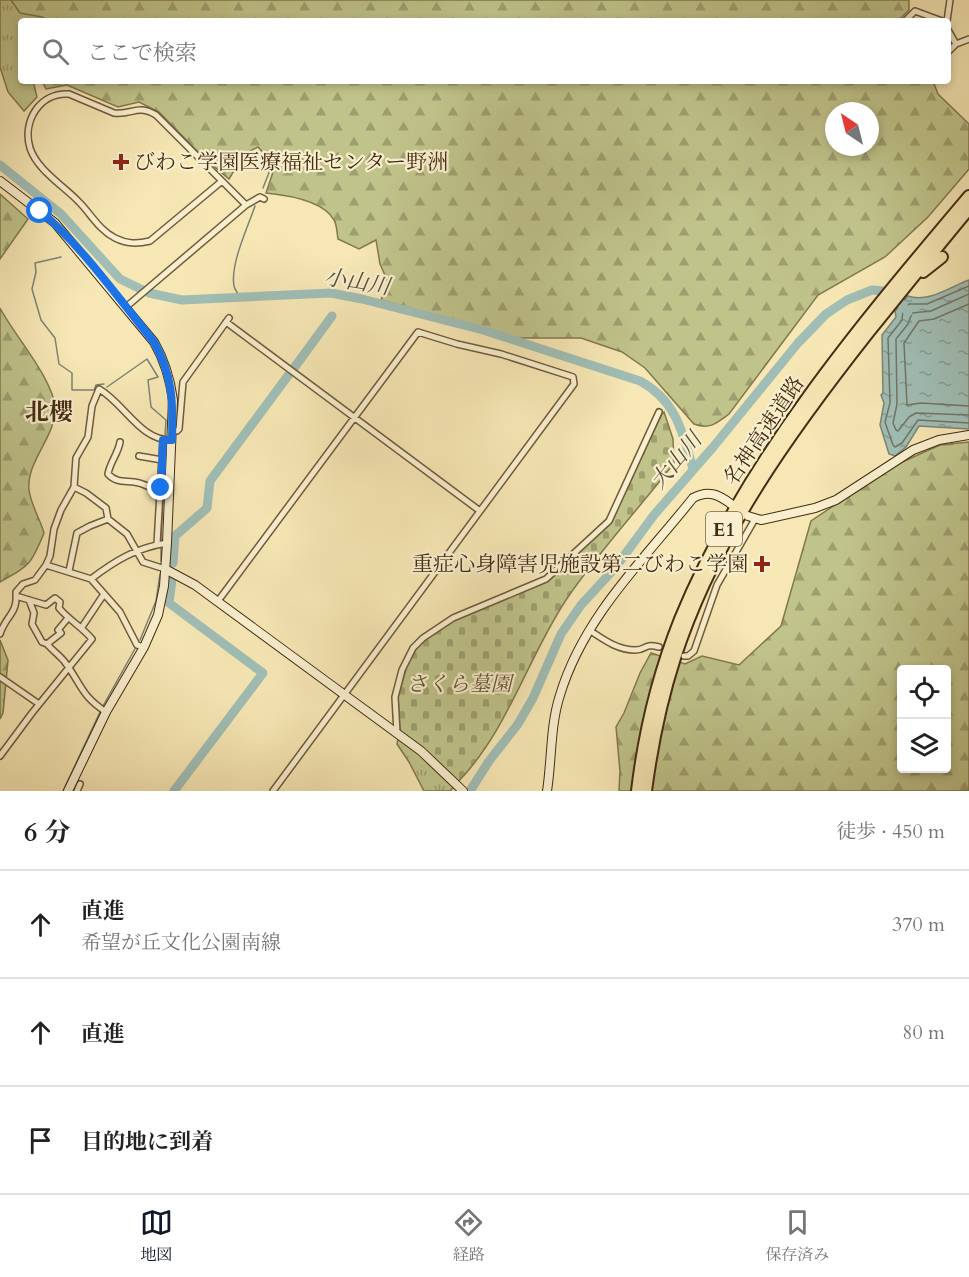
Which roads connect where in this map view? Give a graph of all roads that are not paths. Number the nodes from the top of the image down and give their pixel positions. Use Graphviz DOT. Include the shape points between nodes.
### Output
graph roads {
  1 [pos="950,0"];
  2 [pos="908,18"];
  3 [pos="934,18"];
  4 [pos="947,18"];
  5 [pos="951,35"];
  6 [pos="969,39"];
  7 [pos="956,44"];
  8 [pos="951,49"];
  9 [pos="0,181"];
  10 [pos="222,181"];
  11 [pos="969,189"];
  12 [pos="969,196"];
  13 [pos="264,199"];
  14 [pos="246,205"];
  15 [pos="969,209"];
  16 [pos="925,248"];
  17 [pos="942,257"];
  18 [pos="897,289"];
  19 [pos="886,304"];
  20 [pos="126,307"];
  21 [pos="659,412"];
  22 [pos="354,417"];
  23 [pos="969,435"];
  24 [pos="169,437"];
  25 [pos="120,442"];
  26 [pos="139,456"];
  27 [pos="162,460"];
  28 [pos="74,487"];
  29 [pos="160,492"];
  30 [pos="169,492"];
  31 [pos="731,504"];
  32 [pos="480,511"];
  33 [pos="752,518"];
  34 [pos="108,519"];
  35 [pos="167,543"];
  36 [pos="157,544"];
  37 [pos="135,550"];
  38 [pos="46,565"];
  39 [pos="165,569"];
  40 [pos="69,571"];
  41 [pos="92,579"];
  42 [pos="104,594"];
  43 [pos="16,596"];
  44 [pos="29,600"];
  45 [pos="218,601"];
  46 [pos="68,618"];
  47 [pos="82,627"];
  48 [pos="588,630"];
  49 [pos="0,634"];
  50 [pos="47,644"];
  51 [pos="144,646"];
  52 [pos="659,647"];
  53 [pos="684,656"];
  54 [pos="68,669"];
  55 [pos="0,677"];
  56 [pos="344,695"];
  57 [pos="39,704"];
  58 [pos="106,712"];
  59 [pos="396,733"];
  60 [pos="0,756"];
  61 [pos="80,784"];
  62 [pos="461,790"];
  63 [pos="68,791"];
  64 [pos="77,791"];
  65 [pos="273,791"];
  66 [pos="547,791"];
  67 [pos="637,791"];
  68 [pos="646,791"];
  1 -- 4 [label="street"];
  2 -- 3 [label="street" via="915,11"];
  5 -- 7 [label="street"];
  6 -- 7 [label="street"];
  7 -- 8 [label="street"];
  9 -- 20 [label="street" via="55,224"];
  10 -- 10 [label="street" via="147,110 114,113 61,93 40,103 29,129 34,157 98,225 124,242 150,241"];
  10 -- 14 [label="street"];
  11 -- 16 [label="highway"];
  12 -- 16 [label="highway, 名神高速道路 / E1"];
  13 -- 14 [label="street" via="260,197"];
  14 -- 20 [label="street"];
  15 -- 18 [label="highway, 名神高速道路 / E1"];
  16 -- 18 [label="highway, 名神高速道路 / E1"];
  17 -- 18 [label="highway"];
  18 -- 19 [label="highway, 名神高速道路 / E1"];
  19 -- 67 [label="highway, 名神高速道路 / E1" via="805,402 714,545 667,655 647,727"];
  19 -- 68 [label="highway, 名神高速道路 / E1" via="757,489 705,583 676,658"];
  20 -- 24 [label="street" via="154,342 168,370 173,400"];
  21 -- 59 [label="street" via="609,521 546,579 453,618 413,648 395,697"];
  22 -- 24 [label="street" via="228,320 183,382 179,429"];
  22 -- 32 [label="street"];
  22 -- 32 [label="street" via="418,332 573,377 574,384"];
  22 -- 45 [label="street"];
  23 -- 33 [label="street" via="913,450 823,506 761,520"];
  24 -- 27 [label="street"];
  24 -- 28 [label="street" via="140,426 99,389 92,406 88,437 76,458"];
  24 -- 30 [label="street"];
  25 -- 29 [label="street" via="118,454 109,467 110,477"];
  26 -- 27 [label="street"];
  27 -- 29 [label="street"];
  28 -- 34 [label="street" via="106,508"];
  28 -- 38 [label="street" via="54,529"];
  29 -- 30 [label="street"];
  29 -- 36 [label="street"];
  30 -- 35 [label="street"];
  31 -- 48 [label="street" via="713,494 693,498"];
  32 -- 56 [label="street"];
  33 -- 53 [label="street" via="717,585 694,651"];
  34 -- 37 [label="street" via="127,534"];
  34 -- 40 [label="street" via="77,534"];
  35 -- 36 [label="street"];
  35 -- 39 [label="street"];
  36 -- 37 [label="street"];
  37 -- 39 [label="street" via="143,562"];
  37 -- 41 [label="street"];
  38 -- 40 [label="street"];
  38 -- 43 [label="street" via="35,580 23,584"];
  39 -- 45 [label="street"];
  39 -- 51 [label="street" via="158,615"];
  40 -- 41 [label="street"];
  41 -- 42 [label="street"];
  42 -- 47 [label="street"];
  42 -- 51 [label="street" via="120,612 137,645"];
  43 -- 44 [label="street"];
  43 -- 49 [label="street" via="17,605"];
  44 -- 46 [label="street" via="46,605 55,598"];
  44 -- 50 [label="street" via="34,613 32,624"];
  45 -- 56 [label="street"];
  46 -- 47 [label="street"];
  46 -- 50 [label="street" via="58,630 60,633"];
  47 -- 54 [label="street" via="92,639"];
  48 -- 52 [label="street" via="621,648"];
  48 -- 66 [label="street" via="560,695"];
  50 -- 54 [label="street"];
  51 -- 58 [label="street"];
  54 -- 57 [label="street"];
  54 -- 58 [label="street" via="83,693"];
  55 -- 57 [label="street"];
  56 -- 59 [label="street"];
  56 -- 65 [label="street"];
  57 -- 60 [label="street"];
  58 -- 63 [label="street"];
  59 -- 62 [label="street"];
  61 -- 64 [label="street"];
}
